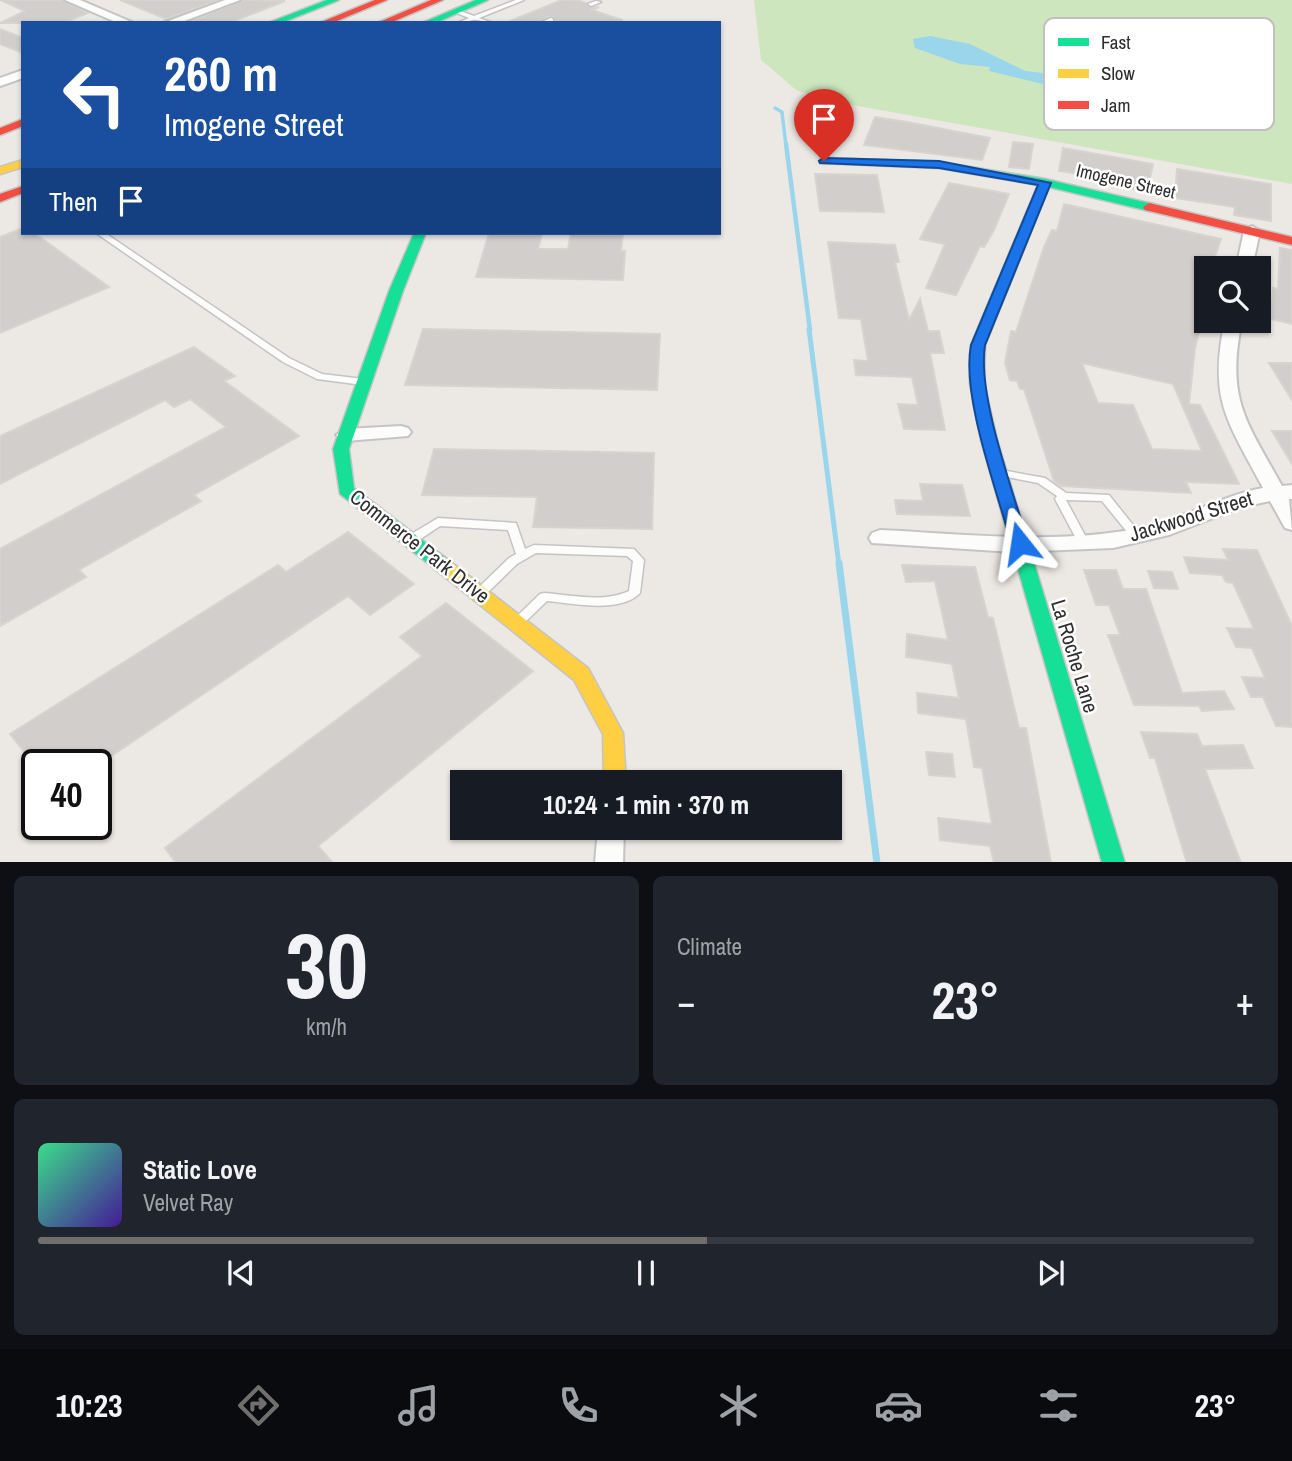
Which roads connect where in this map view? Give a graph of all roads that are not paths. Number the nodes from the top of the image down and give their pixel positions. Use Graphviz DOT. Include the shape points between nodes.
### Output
graph roads {
  1 [pos="70,0"];
  2 [pos="235,0"];
  3 [pos="335,0"];
  4 [pos="383,0"];
  5 [pos="408,0"];
  6 [pos="439,0"];
  7 [pos="484,0"];
  8 [pos="521,0"];
  9 [pos="598,2"];
  10 [pos="591,4"];
  11 [pos="464,18"];
  12 [pos="551,20"];
  13 [pos="124,21"];
  14 [pos="174,21"];
  15 [pos="277,21"];
  16 [pos="328,21"];
  17 [pos="354,21"];
  18 [pos="386,21"];
  19 [pos="441,21"];
  20 [pos="548,21"];
  21 [pos="0,65"];
  22 [pos="21,75"];
  23 [pos="21,75"];
  24 [pos="0,82"];
  25 [pos="21,120"];
  26 [pos="21,120"];
  27 [pos="0,125"];
  28 [pos="0,132"];
  29 [pos="21,138"];
  30 [pos="0,145"];
  31 [pos="21,150"];
  32 [pos="0,157"];
  33 [pos="824,161"];
  34 [pos="21,164"];
  35 [pos="0,171"];
  36 [pos="21,178"];
  37 [pos="1045,183"];
  38 [pos="0,186"];
  39 [pos="21,190"];
  40 [pos="0,198"];
  41 [pos="1252,231"];
  42 [pos="103,235"];
  43 [pos="419,235"];
  44 [pos="1292,241"];
  45 [pos="1247,256"];
  46 [pos="1231,333"];
  47 [pos="363,382"];
  48 [pos="401,432"];
  49 [pos="346,435"];
  50 [pos="1000,473"];
  51 [pos="1283,492"];
  52 [pos="1064,496"];
  53 [pos="1292,523"];
  54 [pos="1136,536"];
  55 [pos="880,538"];
  56 [pos="411,540"];
  57 [pos="1083,541"];
  58 [pos="1020,543"];
  59 [pos="522,556"];
  60 [pos="480,593"];
  61 [pos="517,623"];
  62 [pos="614,770"];
  63 [pos="610,840"];
  64 [pos="609,862"];
  65 [pos="1114,862"];
  1 -- 13 [label="street"];
  2 -- 14 [label="street"];
  3 -- 15 [label="main road"];
  4 -- 16 [label="main road"];
  5 -- 17 [label="main road"];
  6 -- 18 [label="main road"];
  7 -- 11 [label="main road"];
  8 -- 11 [label="lane"];
  9 -- 10 [label="lane"];
  11 -- 19 [label="main road"];
  12 -- 20 [label="lane"];
  21 -- 22 [label="street"];
  23 -- 24 [label="street"];
  25 -- 27 [label="main road"];
  26 -- 28 [label="main road"];
  29 -- 30 [label="main road"];
  31 -- 32 [label="main road"];
  33 -- 37 [label="main road, Imogene Street" via="939,165"];
  34 -- 35 [label="main road"];
  36 -- 38 [label="main road"];
  37 -- 41 [label="main road, Imogene Street"];
  37 -- 50 [label="main road, La Roche Lane" via="978,345 974,366"];
  39 -- 40 [label="main road"];
  41 -- 44 [label="main road, Imogene Street"];
  41 -- 45 [label="street"];
  42 -- 47 [label="lane" via="286,360 320,377"];
  43 -- 47 [label="main road, Commerce Park Drive"];
  46 -- 51 [label="street" via="1227,397"];
  47 -- 49 [label="main road, Commerce Park Drive"];
  48 -- 49 [label="street"];
  49 -- 56 [label="main road, Commerce Park Drive" via="341,449 346,490"];
  50 -- 52 [label="lane" via="1041,480"];
  50 -- 58 [label="main road, La Roche Lane"];
  51 -- 53 [label="street"];
  51 -- 54 [label="street, Jackwood Street"];
  52 -- 54 [label="lane" via="1105,498"];
  52 -- 57 [label="lane" via="1060,499"];
  54 -- 57 [label="street, Jackwood Street"];
  55 -- 58 [label="street, Jackwood Street"];
  56 -- 59 [label="lane" via="438,522 512,526"];
  56 -- 60 [label="main road, Commerce Park Drive"];
  57 -- 58 [label="street, Jackwood Street"];
  58 -- 65 [label="main road, La Roche Lane"];
  59 -- 60 [label="lane"];
  59 -- 61 [label="lane" via="534,550 630,552 639,560 634,593 626,598 544,597"];
  60 -- 61 [label="main road, Commerce Park Drive"];
  61 -- 62 [label="main road, Commerce Park Drive" via="581,674 613,733"];
  63 -- 64 [label="street"];
}
